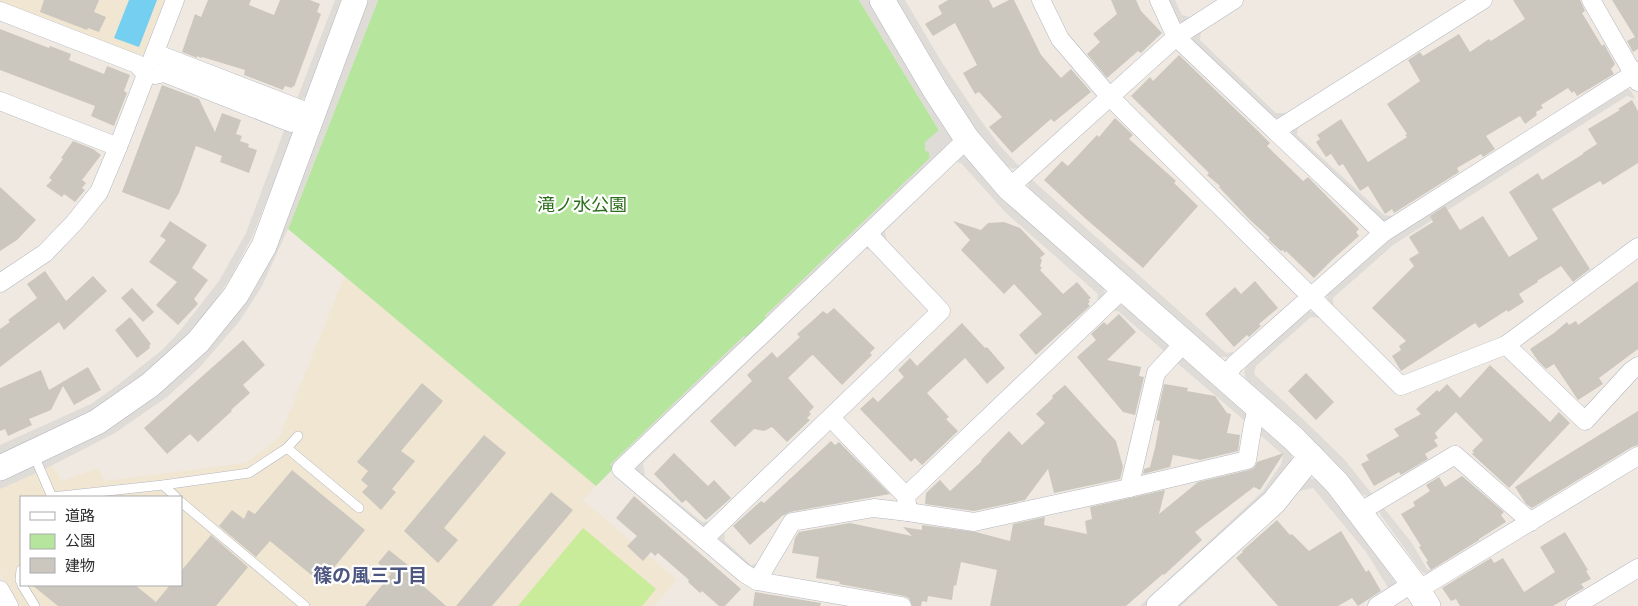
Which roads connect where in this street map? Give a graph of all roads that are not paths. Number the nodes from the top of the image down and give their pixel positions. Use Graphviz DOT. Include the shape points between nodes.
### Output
graph roads {
  1 [pos="174,0"];
  2 [pos="355,0"];
  3 [pos="882,0"];
  4 [pos="1041,0"];
  5 [pos="1159,0"];
  6 [pos="1234,0"];
  7 [pos="1483,0"];
  8 [pos="1591,0"];
  9 [pos="0,11"];
  10 [pos="1176,37"];
  11 [pos="155,53"];
  12 [pos="1637,75"];
  13 [pos="1109,96"];
  14 [pos="0,101"];
  15 [pos="302,118"];
  16 [pos="1275,131"];
  17 [pos="967,139"];
  18 [pos="118,146"];
  19 [pos="1009,188"];
  20 [pos="1383,233"];
  21 [pos="868,234"];
  22 [pos="1638,247"];
  23 [pos="0,284"];
  24 [pos="1123,289"];
  25 [pos="1312,296"];
  26 [pos="1184,343"];
  27 [pos="1506,345"];
  28 [pos="1638,366"];
  29 [pos="1224,377"];
  30 [pos="1258,405"];
  31 [pos="831,418"];
  32 [pos="298,436"];
  33 [pos="287,448"];
  34 [pos="33,452"];
  35 [pos="1311,456"];
  36 [pos="1638,456"];
  37 [pos="0,468"];
  38 [pos="163,485"];
  39 [pos="1129,488"];
  40 [pos="52,496"];
  41 [pos="61,496"];
  42 [pos="175,496"];
  43 [pos="182,503"];
  44 [pos="907,504"];
  45 [pos="359,508"];
  46 [pos="1358,513"];
  47 [pos="1531,522"];
  48 [pos="704,539"];
  49 [pos="1638,568"];
  50 [pos="757,581"];
  51 [pos="23,586"];
  52 [pos="0,590"];
  53 [pos="1420,593"];
  54 [pos="8,606"];
  55 [pos="35,606"];
  56 [pos="304,606"];
  57 [pos="902,606"];
  58 [pos="1159,606"];
  59 [pos="1377,606"];
  60 [pos="1575,606"];
  1 -- 11 [label="street"];
  2 -- 15 [label="street"];
  3 -- 17 [label="street"];
  4 -- 13 [label="street" via="1060,39"];
  5 -- 10 [label="street"];
  6 -- 10 [label="street"];
  7 -- 16 [label="street"];
  8 -- 12 [label="street"];
  9 -- 15 [label="street" via="138,64 148,73 164,73"];
  10 -- 13 [label="street"];
  10 -- 16 [label="street"];
  11 -- 15 [label="street"];
  11 -- 18 [label="street"];
  12 -- 20 [label="street"];
  13 -- 19 [label="street"];
  13 -- 25 [label="street"];
  14 -- 18 [label="street"];
  15 -- 34 [label="street" via="264,246 236,295 198,342 150,385 97,422"];
  16 -- 20 [label="street"];
  17 -- 19 [label="street"];
  17 -- 21 [label="street"];
  18 -- 23 [label="street" via="99,192 74,223 45,253"];
  19 -- 24 [label="street"];
  20 -- 25 [label="street"];
  21 -- 31 [label="street" via="942,311"];
  21 -- 48 [label="street" via="621,469"];
  22 -- 27 [label="street"];
  24 -- 26 [label="street"];
  24 -- 44 [label="street"];
  25 -- 27 [label="street" via="1401,386"];
  25 -- 29 [label="street"];
  26 -- 29 [label="street"];
  26 -- 39 [label="street" via="1156,373"];
  27 -- 28 [label="street" via="1585,421"];
  29 -- 30 [label="street"];
  30 -- 35 [label="street"];
  30 -- 39 [label="street" via="1247,460"];
  31 -- 44 [label="street"];
  31 -- 48 [label="street"];
  32 -- 33 [label="lane"];
  33 -- 38 [label="lane" via="249,473"];
  33 -- 45 [label="lane"];
  34 -- 37 [label="street"];
  34 -- 40 [label="lane"];
  35 -- 46 [label="street"];
  35 -- 58 [label="street" via="1274,502"];
  36 -- 47 [label="street"];
  38 -- 41 [label="lane"];
  38 -- 42 [label="lane"];
  39 -- 44 [label="street" via="974,522"];
  43 -- 56 [label="lane"];
  44 -- 50 [label="street" via="792,522"];
  46 -- 47 [label="street" via="1455,455"];
  46 -- 53 [label="street"];
  47 -- 53 [label="street"];
  48 -- 50 [label="street"];
  49 -- 60 [label="street"];
  50 -- 57 [label="street"];
  51 -- 55 [label="lane"];
  52 -- 54 [label="street"];
  53 -- 59 [label="street"];
}
